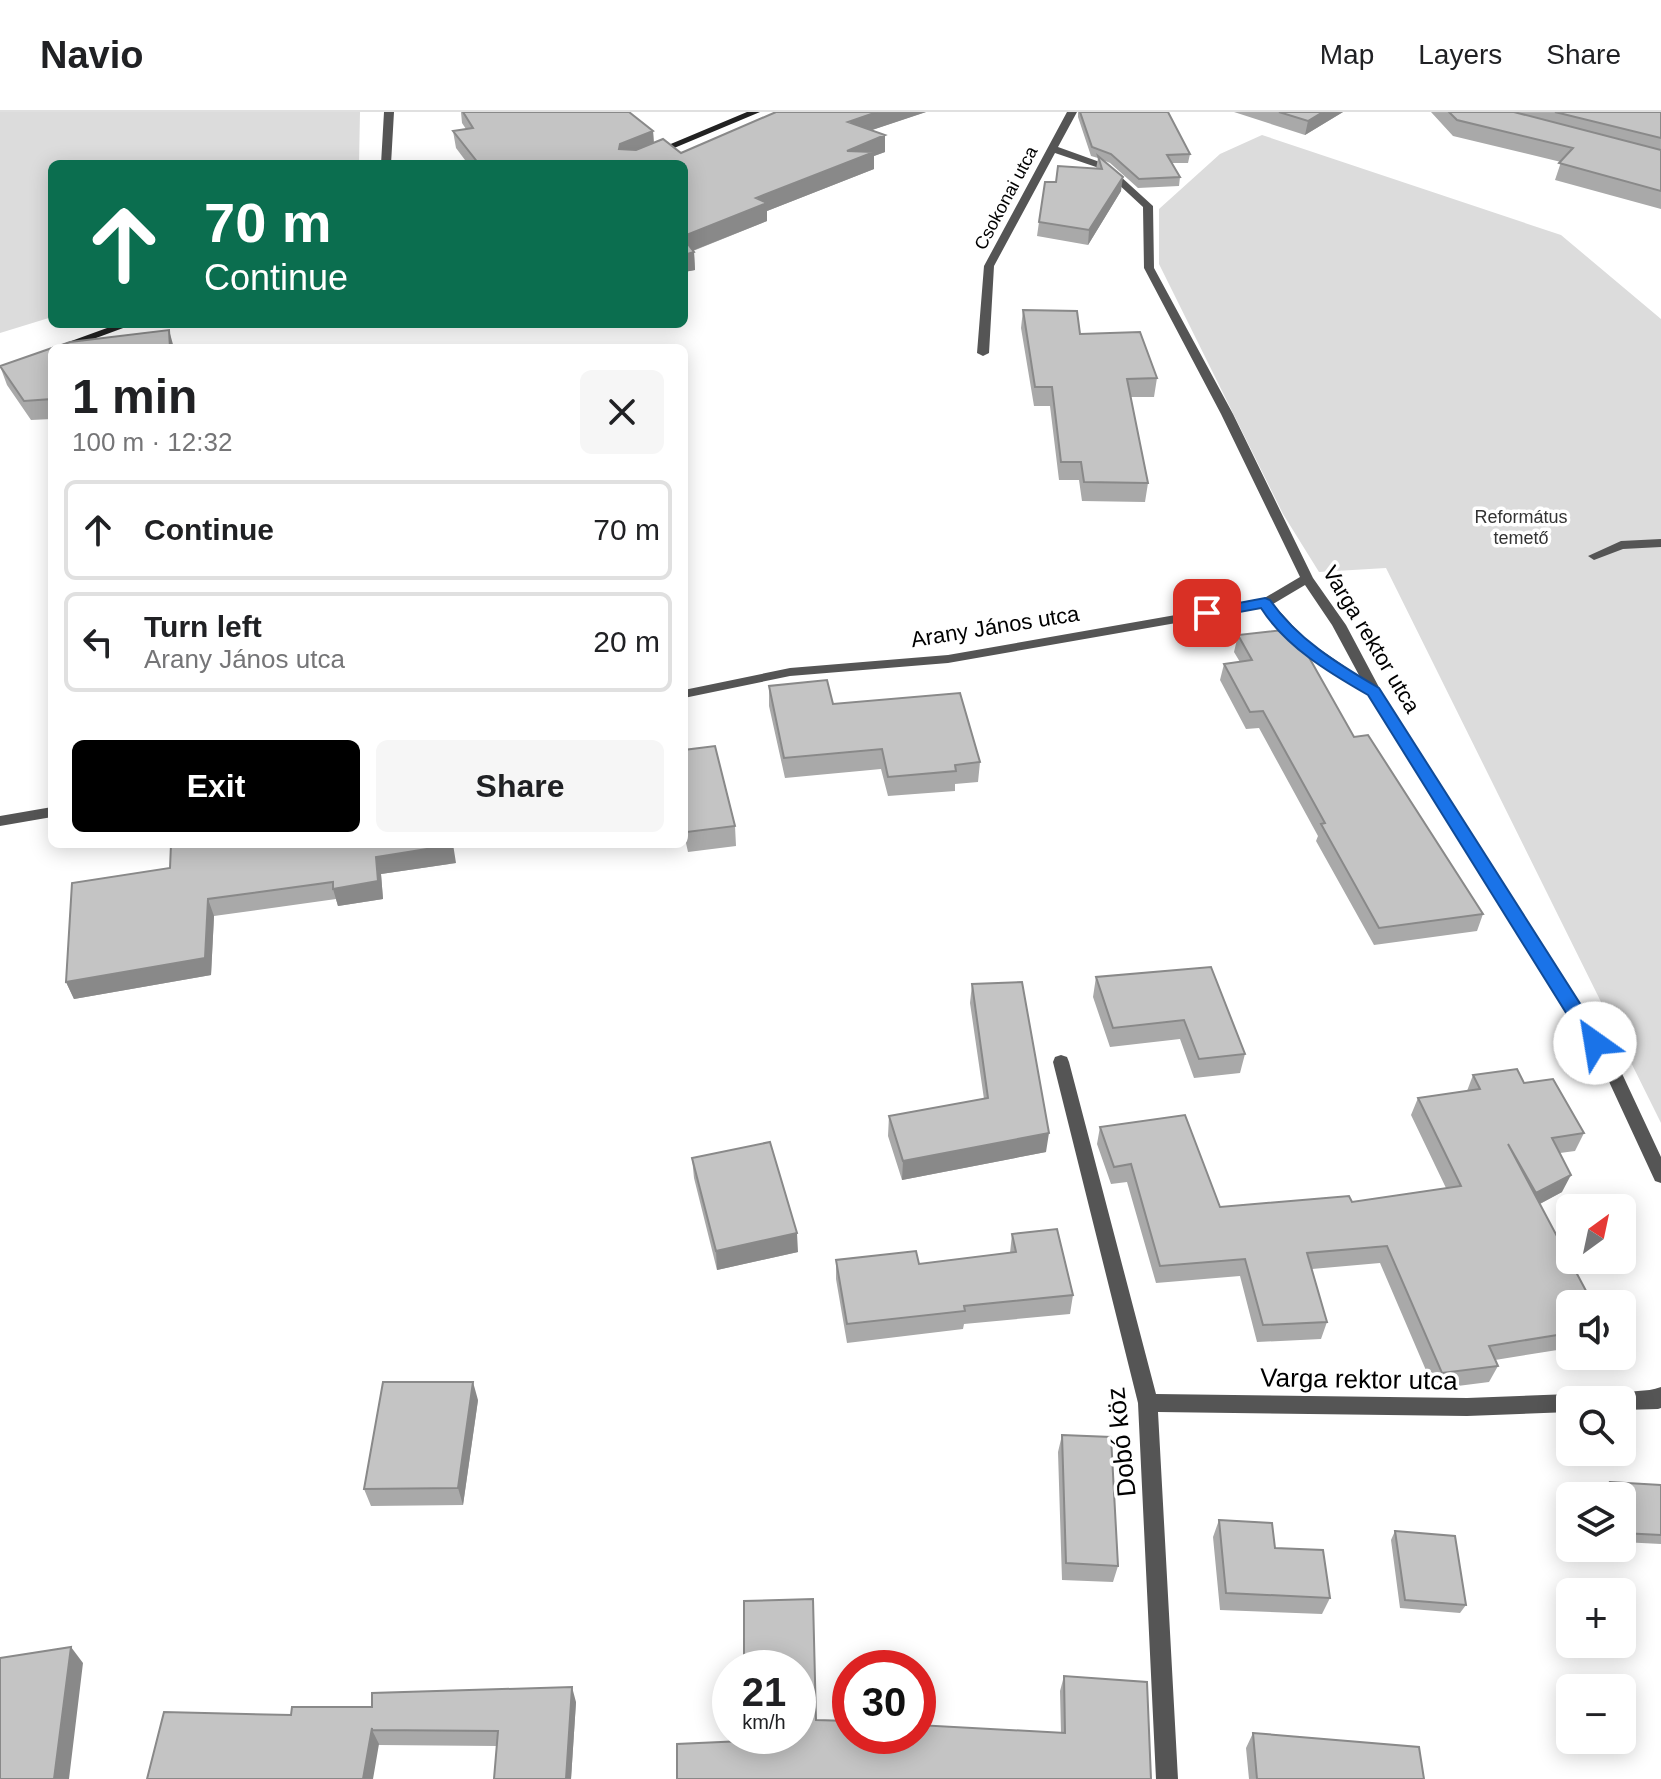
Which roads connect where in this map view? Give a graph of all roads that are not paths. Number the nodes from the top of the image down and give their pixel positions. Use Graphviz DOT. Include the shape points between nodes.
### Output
graph roads {
  1 [pos="389,112"];
  2 [pos="755,112"];
  3 [pos="1072,112"];
  4 [pos="1051,148"];
  5 [pos="386,160"];
  6 [pos="638,160"];
  7 [pos="117,328"];
  8 [pos="70,344"];
  9 [pos="48,351"];
  10 [pos="983,353"];
  11 [pos="39,354"];
  12 [pos="1661,543"];
  13 [pos="1594,556"];
  14 [pos="1307,578"];
  15 [pos="1265,603"];
  16 [pos="1374,691"];
  17 [pos="688,693"];
  18 [pos="48,813"];
  19 [pos="0,821"];
  20 [pos="1061,1062"];
  21 [pos="1661,1176"];
  22 [pos="1661,1396"];
  23 [pos="1636,1401"];
  24 [pos="1148,1403"];
  25 [pos="1556,1404"];
  26 [pos="1167,1779"];
  1 -- 5 [label="street"];
  2 -- 6 [label="main road"];
  3 -- 4 [label="street, Csokonai utca"];
  4 -- 10 [label="street, Csokonai utca" via="989,266"];
  4 -- 14 [label="street, Varga rektor utca" via="1105,167 1148,206 1149,268"];
  7 -- 8 [label="main road"];
  9 -- 11 [label="main road"];
  12 -- 13 [label="street" via="1621,545"];
  14 -- 15 [label="street, Arany János utca"];
  14 -- 16 [label="street, Varga rektor utca"];
  15 -- 16 [label="street" via="1281,627"];
  15 -- 17 [label="street, Arany János utca" via="948,659 790,672"];
  16 -- 21 [label="street, Varga rektor utca" via="1612,1070"];
  18 -- 19 [label="street"];
  20 -- 24 [label="street, Dobó köz"];
  22 -- 23 [label="street"];
  24 -- 25 [label="street, Varga rektor utca"];
  24 -- 26 [label="street, Dobó köz"];
}
